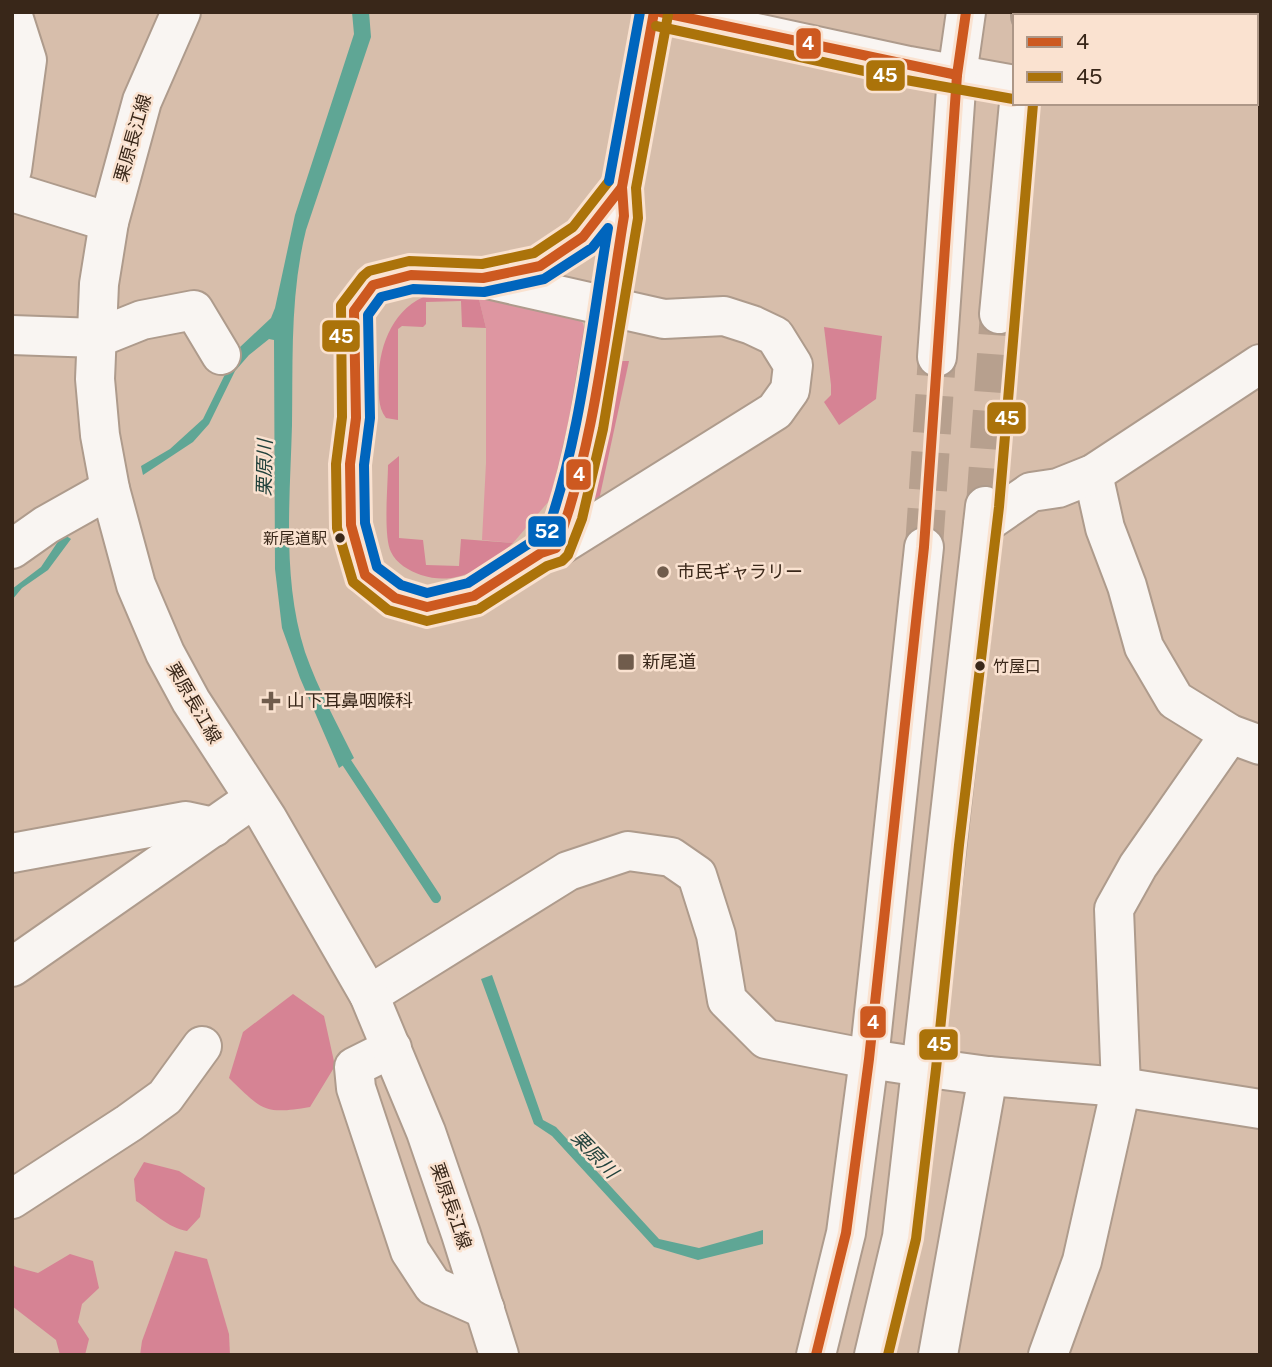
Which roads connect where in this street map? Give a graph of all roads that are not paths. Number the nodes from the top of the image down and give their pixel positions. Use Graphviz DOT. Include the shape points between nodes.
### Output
graph roads {
  1 [pos="181,12"];
  2 [pos="654,12"];
  3 [pos="659,12"];
  4 [pos="966,12"];
  5 [pos="12,13"];
  6 [pos="957,75"];
  7 [pos="1013,85"];
  8 [pos="1019,105"];
  9 [pos="12,170"];
  10 [pos="622,187"];
  11 [pos="12,192"];
  12 [pos="110,222"];
  13 [pos="483,278"];
  14 [pos="610,306"];
  15 [pos="999,314"];
  16 [pos="12,335"];
  17 [pos="97,338"];
  18 [pos="221,355"];
  19 [pos="937,357"];
  20 [pos="1260,363"];
  21 [pos="1093,474"];
  22 [pos="110,489"];
  23 [pos="923,547"];
  24 [pos="556,548"];
  25 [pos="12,549"];
  26 [pos="1245,740"];
  27 [pos="253,799"];
  28 [pos="214,827"];
  29 [pos="12,853"];
  30 [pos="12,967"];
  31 [pos="369,995"];
  32 [pos="202,1046"];
  33 [pos="392,1048"];
  34 [pos="869,1059"];
  35 [pos="922,1067"];
  36 [pos="988,1076"];
  37 [pos="1121,1087"];
  38 [pos="1260,1109"];
  39 [pos="12,1199"];
  40 [pos="485,1309"];
  41 [pos="499,1355"];
  42 [pos="816,1355"];
  43 [pos="874,1355"];
  44 [pos="938,1355"];
  45 [pos="1048,1355"];
  1 -- 12 [label="main road, 栗原長江線" via="142,101"];
  2 -- 10 [label="main road"];
  3 -- 6 [label="main road"];
  4 -- 6 [label="main road"];
  5 -- 9 [label="main road" via="27,60"];
  6 -- 7 [label="main road"];
  6 -- 19 [label="main road"];
  8 -- 15 [label="main road"];
  10 -- 13 [label="main road" via="583,237 540,266"];
  10 -- 14 [label="main road" via="624,216"];
  11 -- 12 [label="main road"];
  12 -- 17 [label="main road, 栗原長江線" via="99,284"];
  13 -- 14 [label="main road"];
  13 -- 24 [label="main road" via="411,275 373,285 354,311 351,525 365,575 395,598 427,607 474,596"];
  14 -- 24 [label="main road" via="589,426"];
  14 -- 24 [label="main road" via="664,320 724,316 752,325 775,337 793,365 790,390 775,411"];
  16 -- 17 [label="main road"];
  17 -- 18 [label="main road" via="142,320 194,310"];
  17 -- 22 [label="main road, 栗原長江線" via="95,379"];
  20 -- 21 [label="main road"];
  21 -- 26 [label="main road" via="1105,528 1144,647 1175,700"];
  21 -- 35 [label="main road" via="1058,488 1031,492 984,516"];
  22 -- 25 [label="main road"];
  22 -- 27 [label="main road, 栗原長江線" via="150,621 191,701"];
  23 -- 34 [label="main road"];
  26 -- 37 [label="main road" via="1138,866 1114,909"];
  27 -- 28 [label="main road"];
  27 -- 31 [label="main road, 栗原長江線"];
  28 -- 29 [label="main road" via="186,821"];
  28 -- 30 [label="main road"];
  31 -- 33 [label="main road, 栗原長江線"];
  31 -- 34 [label="main road" via="568,871 628,851 671,857 697,875 716,935 727,1000 766,1039"];
  32 -- 39 [label="main road" via="165,1097"];
  33 -- 40 [label="main road, 栗原長江線" via="426,1132"];
  33 -- 40 [label="main road" via="354,1067 356,1088 410,1251 433,1286"];
  34 -- 35 [label="main road"];
  34 -- 42 [label="main road" via="846,1233"];
  35 -- 36 [label="main road"];
  35 -- 43 [label="main road" via="902,1237"];
  36 -- 37 [label="main road"];
  36 -- 44 [label="main road"];
  37 -- 38 [label="main road"];
  37 -- 45 [label="main road" via="1082,1261"];
  40 -- 41 [label="main road, 栗原長江線"];
}
